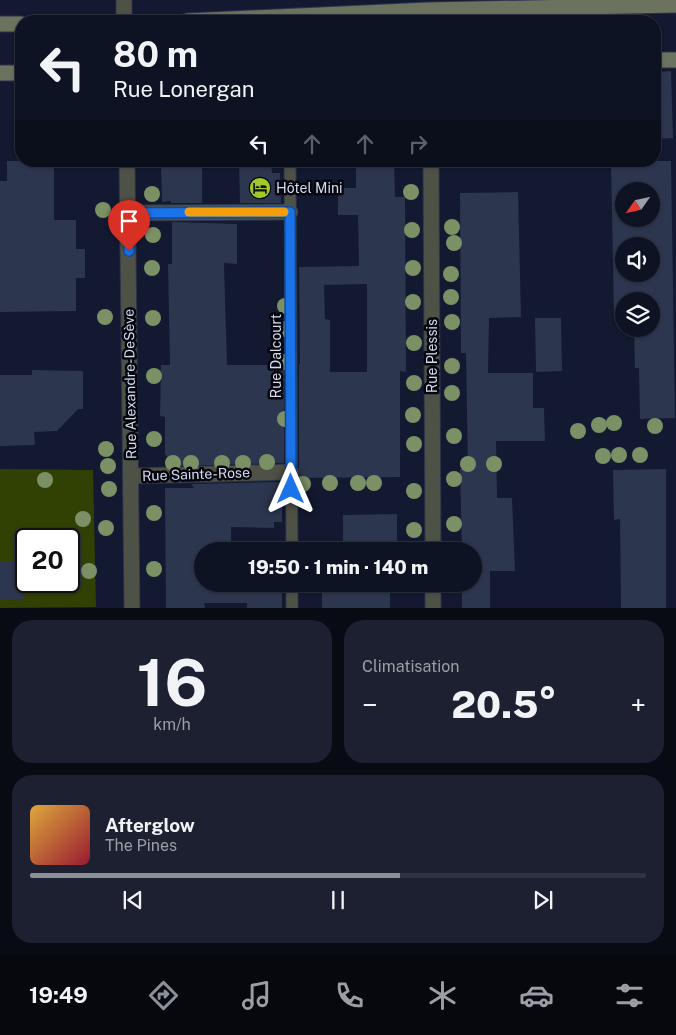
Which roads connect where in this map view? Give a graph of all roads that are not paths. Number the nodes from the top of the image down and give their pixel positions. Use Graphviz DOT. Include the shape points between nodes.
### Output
graph roads {
  1 [pos="124,0"];
  2 [pos="676,5"];
  3 [pos="124,15"];
  4 [pos="451,15"];
  5 [pos="0,24"];
  6 [pos="15,24"];
  7 [pos="661,60"];
  8 [pos="676,60"];
  9 [pos="15,73"];
  10 [pos="0,74"];
  11 [pos="127,167"];
  12 [pos="290,167"];
  13 [pos="431,167"];
  14 [pos="290,212"];
  15 [pos="128,213"];
  16 [pos="291,472"];
  17 [pos="131,476"];
  18 [pos="292,542"];
  19 [pos="433,542"];
  20 [pos="292,592"];
  21 [pos="433,592"];
  22 [pos="132,608"];
  23 [pos="292,608"];
  24 [pos="433,608"];
  1 -- 3 [label="street"];
  2 -- 4 [label="main road"];
  5 -- 6 [label="main road"];
  7 -- 8 [label="main road"];
  9 -- 10 [label="main road"];
  11 -- 15 [label="street, Rue Alexandre-DeSève"];
  12 -- 14 [label="lane, Rue Dalcourt"];
  13 -- 19 [label="street, Rue Plessis"];
  14 -- 15 [label="street"];
  14 -- 16 [label="lane, Rue Dalcourt"];
  15 -- 17 [label="street, Rue Alexandre-DeSève"];
  16 -- 17 [label="street, Rue Sainte-Rose"];
  16 -- 18 [label="lane, Rue Dalcourt"];
  17 -- 22 [label="street, Rue Alexandre-DeSève"];
  20 -- 23 [label="lane"];
  21 -- 24 [label="street"];
}
